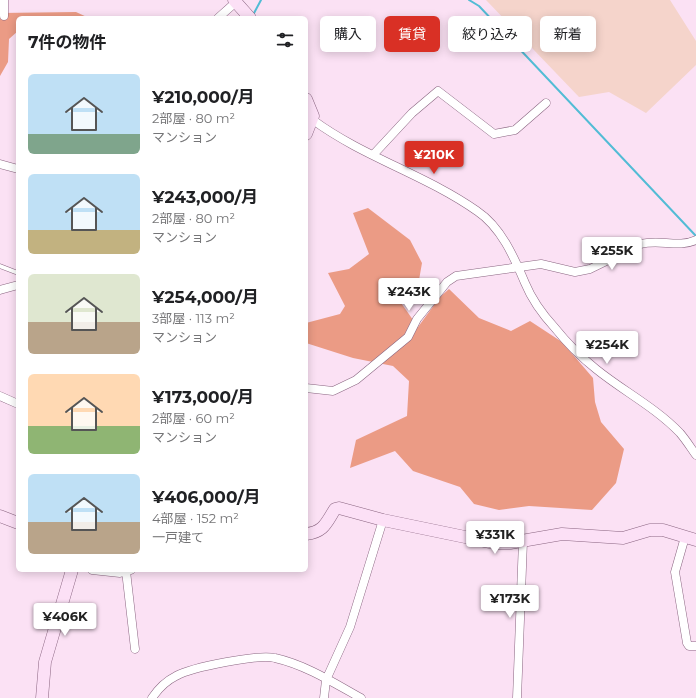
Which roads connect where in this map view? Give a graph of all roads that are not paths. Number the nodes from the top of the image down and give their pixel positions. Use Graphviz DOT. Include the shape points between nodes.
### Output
graph roads {
  1 [pos="4,0"];
  2 [pos="235,1"];
  3 [pos="4,16"];
  4 [pos="220,16"];
  5 [pos="248,16"];
  6 [pos="546,103"];
  7 [pos="308,104"];
  8 [pos="313,120"];
  9 [pos="308,130"];
  10 [pos="373,155"];
  11 [pos="0,164"];
  12 [pos="16,168"];
  13 [pos="696,240"];
  14 [pos="0,266"];
  15 [pos="520,266"];
  16 [pos="16,272"];
  17 [pos="16,286"];
  18 [pos="0,290"];
  19 [pos="308,388"];
  20 [pos="0,396"];
  21 [pos="16,403"];
  22 [pos="696,455"];
  23 [pos="0,516"];
  24 [pos="383,520"];
  25 [pos="16,522"];
  26 [pos="308,534"];
  27 [pos="690,539"];
  28 [pos="523,541"];
  29 [pos="71,572"];
  30 [pos="129,572"];
  31 [pos="696,646"];
  32 [pos="135,649"];
  33 [pos="326,680"];
  34 [pos="42,698"];
  35 [pos="152,698"];
  36 [pos="324,698"];
  37 [pos="361,698"];
  38 [pos="517,698"];
  1 -- 3 [label="street"];
  2 -- 4 [label="street"];
  2 -- 5 [label="street"];
  6 -- 10 [label="street" via="515,130 494,134 438,91 412,113"];
  7 -- 8 [label="street"];
  8 -- 9 [label="street"];
  8 -- 10 [label="street"];
  10 -- 15 [label="street" via="479,212 502,236"];
  11 -- 12 [label="street"];
  13 -- 15 [label="street" via="672,244 648,242 590,270 575,272 547,264"];
  14 -- 16 [label="lane"];
  15 -- 19 [label="street" via="451,278 417,318 408,337 356,380 333,390"];
  15 -- 22 [label="street" via="540,310 578,354 658,414 680,434"];
  17 -- 18 [label="street"];
  20 -- 21 [label="street"];
  23 -- 25 [label="street"];
  24 -- 26 [label="street" via="339,508 335,509 320,530"];
  24 -- 28 [label="street" via="494,543"];
  24 -- 33 [label="street" via="350,627"];
  27 -- 28 [label="street" via="663,530 650,530 623,538 562,534"];
  27 -- 31 [label="street" via="675,572 686,643 689,646"];
  28 -- 38 [label="street"];
  29 -- 34 [label="street" via="45,662"];
  30 -- 32 [label="street"];
  33 -- 35 [label="street" via="274,657 256,658 204,667 177,675 159,687"];
  33 -- 36 [label="street"];
  33 -- 37 [label="street"];
}
